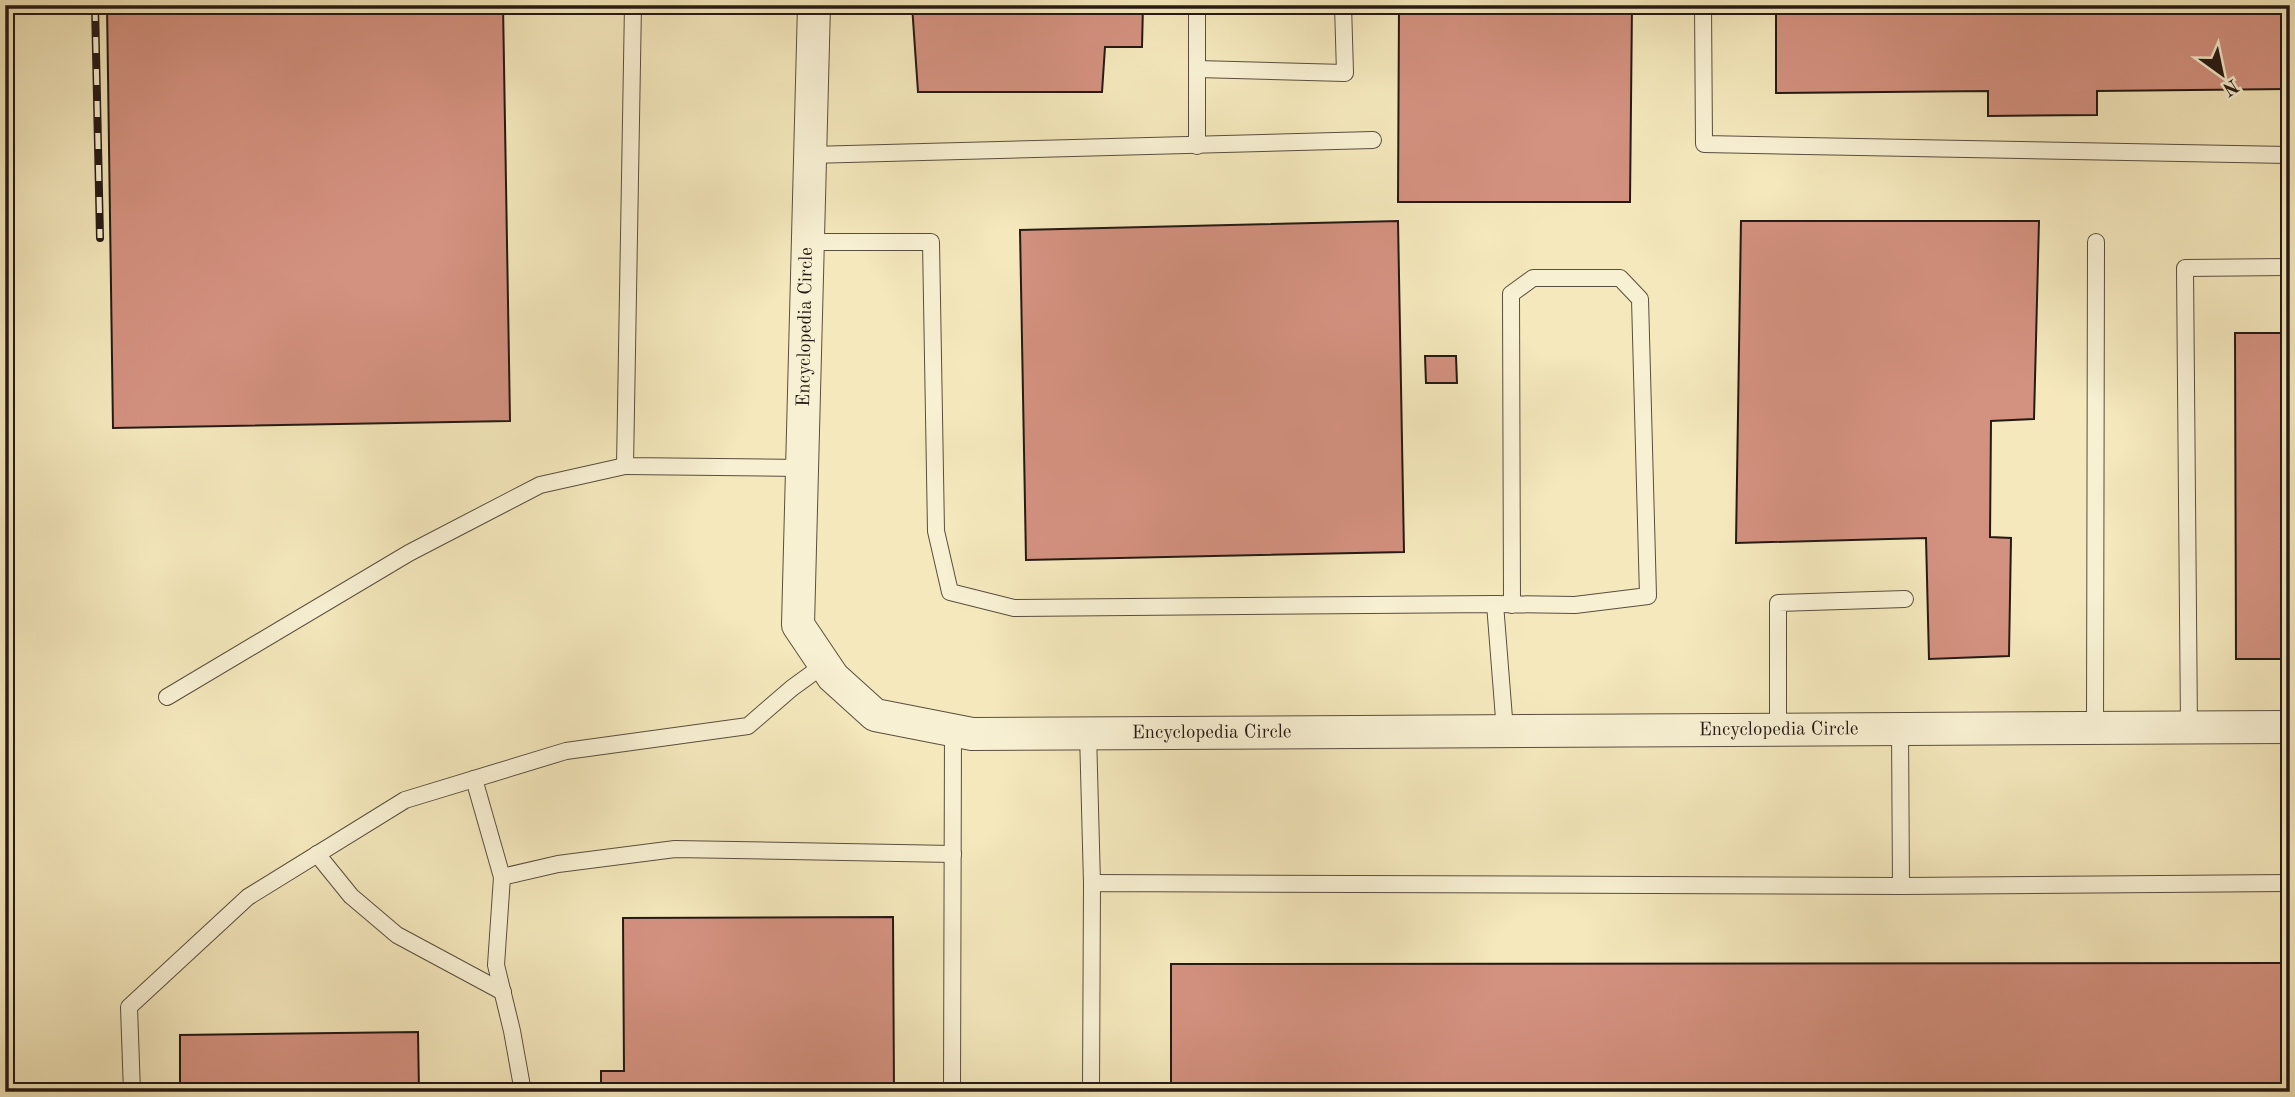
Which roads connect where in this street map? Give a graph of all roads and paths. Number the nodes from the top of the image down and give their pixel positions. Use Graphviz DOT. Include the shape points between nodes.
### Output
graph roads {
  1 [pos="633,5"];
  2 [pos="814,5"];
  3 [pos="1197,5"];
  4 [pos="1343,5"];
  5 [pos="1703,5"];
  6 [pos="1197,69"];
  7 [pos="1373,140"];
  8 [pos="1197,146"];
  9 [pos="810,155"];
  10 [pos="2290,155"];
  11 [pos="808,242"];
  12 [pos="2096,242"];
  13 [pos="2290,267"];
  14 [pos="625,466"];
  15 [pos="802,468"];
  16 [pos="1905,599"];
  17 [pos="1495,604"];
  18 [pos="1512,605"];
  19 [pos="825,664"];
  20 [pos="167,697"];
  21 [pos="2290,727"];
  22 [pos="2095,728"];
  23 [pos="2189,728"];
  24 [pos="1900,729"];
  25 [pos="953,730"];
  26 [pos="1778,730"];
  27 [pos="1505,731"];
  28 [pos="1088,733"];
  29 [pos="474,779"];
  30 [pos="317,854"];
  31 [pos="953,854"];
  32 [pos="502,877"];
  33 [pos="1092,883"];
  34 [pos="2290,883"];
  35 [pos="1901,886"];
  36 [pos="503,992"];
  37 [pos="132,1092"];
  38 [pos="523,1092"];
  39 [pos="952,1092"];
  40 [pos="1091,1092"];
  1 -- 14 [label="lane"];
  2 -- 9 [label="street, Encyclopedia Circle"];
  3 -- 6 [label="lane"];
  4 -- 6 [label="lane" via="1345,73"];
  5 -- 10 [label="lane" via="1704,144"];
  6 -- 8 [label="lane"];
  7 -- 8 [label="lane"];
  8 -- 9 [label="lane"];
  9 -- 11 [label="street, Encyclopedia Circle"];
  11 -- 15 [label="street, Encyclopedia Circle"];
  11 -- 17 [label="lane" via="932,243 936,531 950,592 1014,608"];
  12 -- 22 [label="lane"];
  13 -- 23 [label="lane" via="2185,268"];
  14 -- 15 [label="lane"];
  14 -- 20 [label="lane" via="540,485 409,553"];
  15 -- 19 [label="street, Encyclopedia Circle" via="798,625"];
  16 -- 26 [label="lane" via="1778,603"];
  17 -- 18 [label="lane"];
  17 -- 27 [label="lane"];
  18 -- 18 [label="lane" via="1575,605 1648,596 1640,299 1620,278 1533,278 1511,294"];
  19 -- 25 [label="street, Encyclopedia Circle" via="875,715"];
  19 -- 29 [label="lane" via="748,726 566,751"];
  21 -- 23 [label="street, Encyclopedia Circle"];
  22 -- 23 [label="street, Encyclopedia Circle"];
  22 -- 24 [label="street, Encyclopedia Circle"];
  24 -- 26 [label="street, Encyclopedia Circle"];
  24 -- 35 [label="lane"];
  25 -- 28 [label="street, Encyclopedia Circle" via="972,734"];
  25 -- 31 [label="lane"];
  26 -- 27 [label="street, Encyclopedia Circle"];
  27 -- 28 [label="street, Encyclopedia Circle"];
  28 -- 33 [label="lane"];
  29 -- 30 [label="lane" via="405,800"];
  29 -- 32 [label="lane"];
  30 -- 36 [label="lane" via="351,896 397,935"];
  30 -- 37 [label="lane" via="248,897 130,1007"];
  31 -- 32 [label="lane" via="675,849 558,864"];
  31 -- 39 [label="lane"];
  32 -- 36 [label="lane" via="496,965"];
  33 -- 35 [label="lane"];
  33 -- 40 [label="lane"];
  34 -- 35 [label="lane"];
  36 -- 38 [label="lane"];
}
